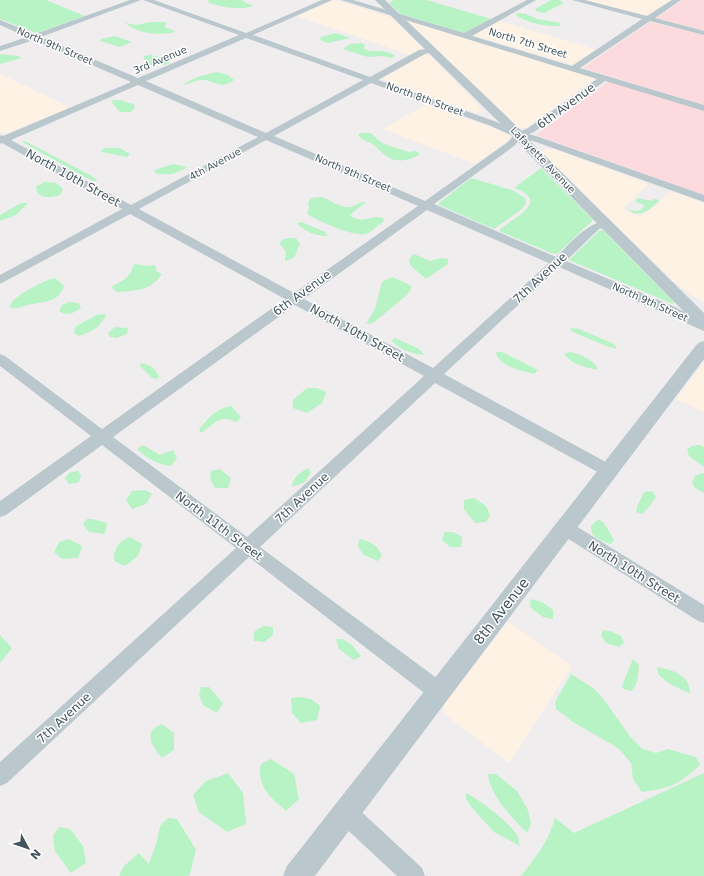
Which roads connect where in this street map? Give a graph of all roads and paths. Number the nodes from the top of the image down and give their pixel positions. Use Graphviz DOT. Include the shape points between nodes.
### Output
graph roads {
  1 [pos="137,0"];
  2 [pos="146,0"];
  3 [pos="328,0"];
  4 [pos="345,0"];
  5 [pos="382,0"];
  6 [pos="532,0"];
  7 [pos="576,0"];
  8 [pos="676,0"];
  9 [pos="395,15"];
  10 [pos="649,19"];
  11 [pos="0,22"];
  12 [pos="704,33"];
  13 [pos="246,35"];
  14 [pos="466,36"];
  15 [pos="34,37"];
  16 [pos="0,49"];
  17 [pos="431,50"];
  18 [pos="574,68"];
  19 [pos="604,78"];
  20 [pos="370,80"];
  21 [pos="138,81"];
  22 [pos="489,107"];
  23 [pos="704,108"];
  24 [pos="471,116"];
  25 [pos="519,135"];
  26 [pos="266,136"];
  27 [pos="1,140"];
  28 [pos="547,143"];
  29 [pos="540,158"];
  30 [pos="704,199"];
  31 [pos="426,205"];
  32 [pos="130,209"];
  33 [pos="606,224"];
  34 [pos="558,262"];
  35 [pos="0,280"];
  36 [pos="295,299"];
  37 [pos="704,322"];
  38 [pos="704,327"];
  39 [pos="704,347"];
  40 [pos="0,359"];
  41 [pos="434,376"];
  42 [pos="102,437"];
  43 [pos="609,471"];
  44 [pos="0,510"];
  45 [pos="565,528"];
  46 [pos="248,548"];
  47 [pos="704,615"];
  48 [pos="439,692"];
  49 [pos="0,776"];
  50 [pos="346,813"];
  51 [pos="298,876"];
  52 [pos="414,876"];
  1 -- 15 [label="street"];
  2 -- 13 [label="street, North 8th Street"];
  3 -- 13 [label="street, 3rd Avenue"];
  4 -- 9 [label="street, North 7th Street"];
  5 -- 9 [label="street, Lafayette Avenue"];
  6 -- 14 [label="street"];
  7 -- 10 [label="street"];
  8 -- 10 [label="street"];
  9 -- 14 [label="street, North 7th Street"];
  9 -- 17 [label="street, Lafayette Avenue"];
  10 -- 12 [label="street"];
  10 -- 18 [label="street"];
  11 -- 15 [label="street, North 9th Street"];
  13 -- 20 [label="street, North 8th Street"];
  13 -- 21 [label="street, 3rd Avenue"];
  14 -- 18 [label="street, North 7th Street"];
  15 -- 16 [label="street"];
  15 -- 21 [label="street, North 9th Street"];
  17 -- 20 [label="street, 4th Avenue" via="422,52"];
  17 -- 22 [label="street, Lafayette Avenue"];
  18 -- 19 [label="street, North 7th Street"];
  19 -- 23 [label="street, North 7th Street"];
  19 -- 25 [label="street, 6th Avenue" via="531,130"];
  20 -- 24 [label="street, North 8th Street"];
  20 -- 26 [label="street, 4th Avenue"];
  21 -- 26 [label="street, North 9th Street"];
  21 -- 27 [label="street, 3rd Avenue"];
  22 -- 24 [label="street" via="483,113"];
  22 -- 25 [label="street, Lafayette Avenue"];
  24 -- 25 [label="street, North 8th Street"];
  25 -- 28 [label="street, North 8th Street"];
  25 -- 29 [label="street, Lafayette Avenue"];
  25 -- 31 [label="street, 6th Avenue" via="511,144"];
  26 -- 31 [label="street, North 9th Street"];
  26 -- 32 [label="street, 4th Avenue"];
  27 -- 32 [label="street, North 10th Street"];
  28 -- 29 [label="street" via="538,150"];
  28 -- 30 [label="street, North 8th Street"];
  29 -- 33 [label="street, Lafayette Avenue"];
  31 -- 34 [label="street, North 9th Street"];
  31 -- 36 [label="street, 6th Avenue"];
  32 -- 35 [label="street, 4th Avenue"];
  32 -- 36 [label="street, North 10th Street"];
  33 -- 34 [label="street, 7th Avenue" via="596,227"];
  33 -- 37 [label="street, Lafayette Avenue"];
  34 -- 38 [label="street, North 9th Street"];
  34 -- 41 [label="street, 7th Avenue"];
  36 -- 41 [label="street, North 10th Street"];
  36 -- 42 [label="street, 6th Avenue"];
  39 -- 43 [label="street, 8th Avenue"];
  40 -- 42 [label="street, North 11th Street"];
  41 -- 43 [label="street, North 10th Street"];
  41 -- 46 [label="street, 7th Avenue"];
  42 -- 44 [label="street, 6th Avenue"];
  42 -- 46 [label="street, North 11th Street"];
  43 -- 45 [label="street, 8th Avenue"];
  45 -- 47 [label="street, North 10th Street"];
  45 -- 48 [label="street, 8th Avenue"];
  46 -- 48 [label="street, North 11th Street"];
  46 -- 49 [label="street, 7th Avenue"];
  48 -- 50 [label="street, 8th Avenue"];
  50 -- 51 [label="street, 8th Avenue"];
  50 -- 52 [label="street"];
}
